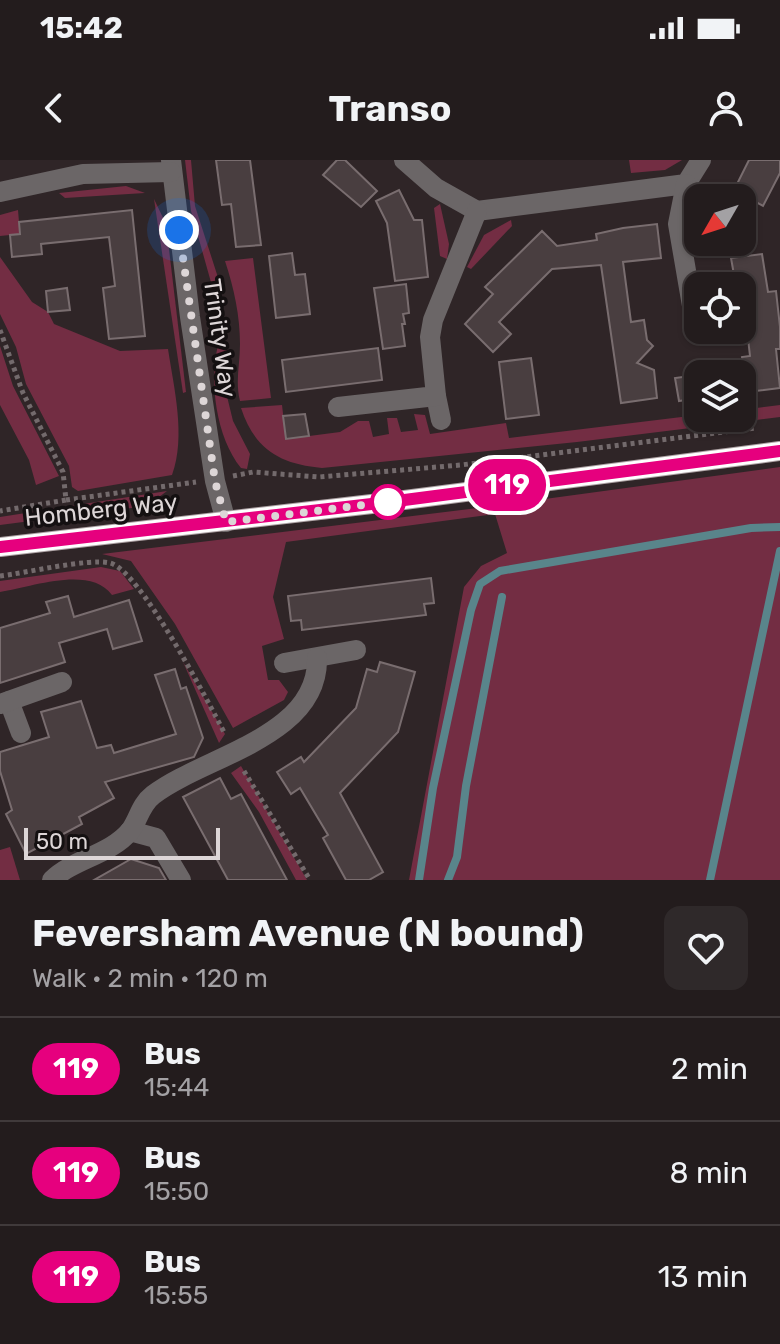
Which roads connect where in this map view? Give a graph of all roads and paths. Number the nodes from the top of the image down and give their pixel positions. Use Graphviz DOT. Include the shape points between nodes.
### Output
graph roads {
  1 [pos="404,160"];
  2 [pos="701,160"];
  3 [pos="171,166"];
  4 [pos="684,184"];
  5 [pos="686,184"];
  6 [pos="0,192"];
  7 [pos="684,194"];
  8 [pos="477,211"];
  9 [pos="686,272"];
  10 [pos="0,330"];
  11 [pos="436,396"];
  12 [pos="338,407"];
  13 [pos="441,420"];
  14 [pos="765,427"];
  15 [pos="780,451"];
  16 [pos="215,481"];
  17 [pos="66,500"];
  18 [pos="0,511"];
  19 [pos="226,522"];
  20 [pos="0,547"];
  21 [pos="0,576"];
  22 [pos="356,650"];
  23 [pos="317,658"];
  24 [pos="284,663"];
  25 [pos="62,682"];
  26 [pos="5,702"];
  27 [pos="21,733"];
  28 [pos="229,740"];
  29 [pos="241,766"];
  30 [pos="130,831"];
  31 [pos="52,880"];
  32 [pos="181,880"];
  33 [pos="310,880"];
  1 -- 8 [label="street" via="436,188"];
  2 -- 5 [label="street"];
  3 -- 6 [label="street" via="83,174"];
  3 -- 16 [label="street, Trinity Way"];
  4 -- 8 [label="street"];
  7 -- 9 [label="street" via="678,224"];
  8 -- 11 [label="street" via="433,320"];
  10 -- 17 [label="path" via="23,393 63,472"];
  11 -- 12 [label="street"];
  11 -- 13 [label="street"];
  14 -- 16 [label="path" via="461,465 319,477 253,472"];
  15 -- 19 [label="main road, Homberg Way"];
  16 -- 17 [label="path" via="170,482"];
  16 -- 19 [label="street, Trinity Way"];
  17 -- 18 [label="path"];
  19 -- 20 [label="main road, Homberg Way"];
  21 -- 28 [label="path" via="101,562 123,568 170,635"];
  22 -- 23 [label="street"];
  23 -- 24 [label="street"];
  23 -- 30 [label="street" via="313,691 300,710 235,755 152,796"];
  25 -- 26 [label="street"];
  26 -- 27 [label="street"];
  29 -- 33 [label="path"];
  30 -- 31 [label="street"];
  30 -- 32 [label="street" via="156,838"];
}
